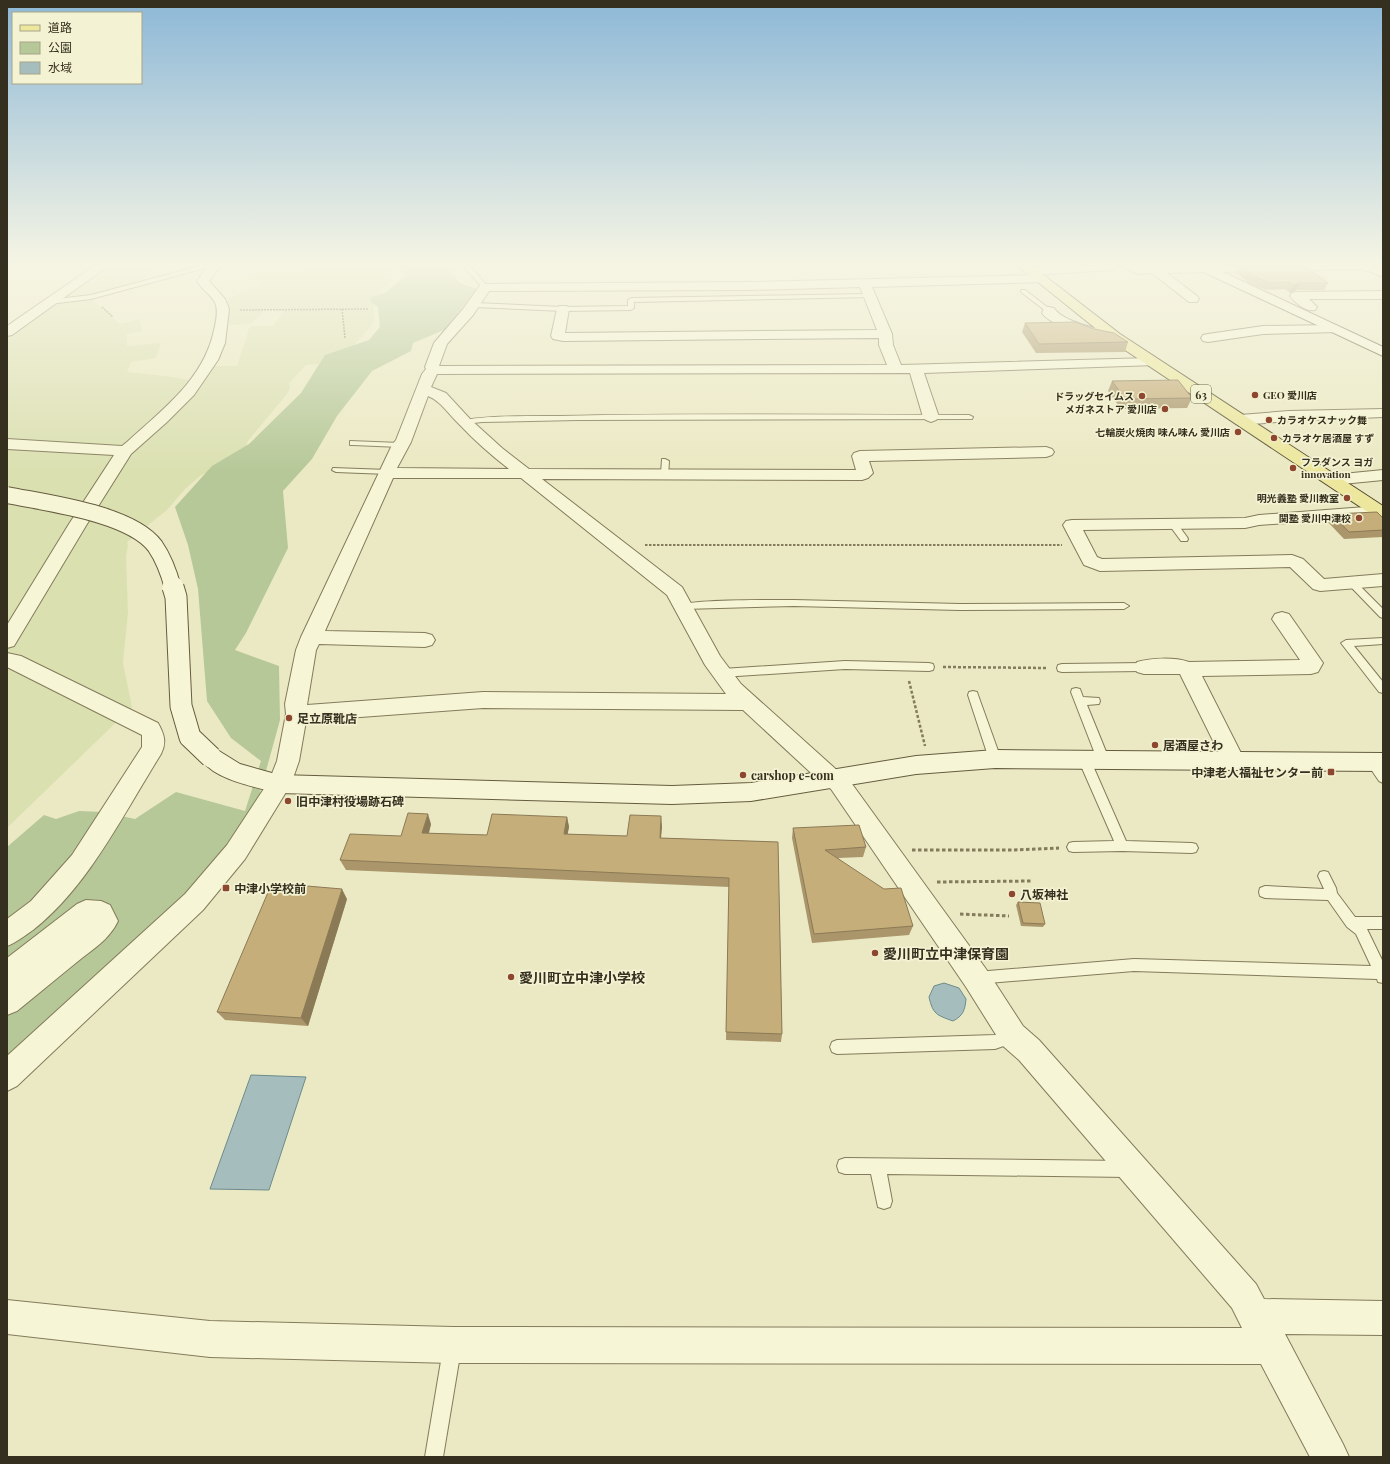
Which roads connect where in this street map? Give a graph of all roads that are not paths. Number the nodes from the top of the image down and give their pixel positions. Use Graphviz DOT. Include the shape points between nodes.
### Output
graph roads {
  1 [pos="221,334"];
  2 [pos="448,334"];
  3 [pos="558,334"];
  4 [pos="851,334"];
  5 [pos="885,334"];
  6 [pos="1103,334"];
  7 [pos="1112,334"];
  8 [pos="1233,334"];
  9 [pos="1346,334"];
  10 [pos="1115,337"];
  11 [pos="1208,338"];
  12 [pos="1383,352"];
  13 [pos="1151,362"];
  14 [pos="896,369"];
  15 [pos="916,369"];
  16 [pos="428,380"];
  17 [pos="1376,413"];
  18 [pos="931,417"];
  19 [pos="969,417"];
  20 [pos="1240,420"];
  21 [pos="465,422"];
  22 [pos="1383,424"];
  23 [pos="353,442"];
  24 [pos="7,444"];
  25 [pos="400,445"];
  26 [pos="125,451"];
  27 [pos="1038,454"];
  28 [pos="340,469"];
  29 [pos="388,472"];
  30 [pos="1383,474"];
  31 [pos="526,475"];
  32 [pos="1332,480"];
  33 [pos="7,495"];
  34 [pos="1381,512"];
  35 [pos="1173,524"];
  36 [pos="1184,539"];
  37 [pos="1383,580"];
  38 [pos="1351,582"];
  39 [pos="684,606"];
  40 [pos="1124,606"];
  41 [pos="1383,615"];
  42 [pos="1283,627"];
  43 [pos="311,637"];
  44 [pos="415,637"];
  45 [pos="7,641"];
  46 [pos="1383,641"];
  47 [pos="7,660"];
  48 [pos="929,667"];
  49 [pos="1144,667"];
  50 [pos="1062,668"];
  51 [pos="1188,668"];
  52 [pos="722,673"];
  53 [pos="1383,689"];
  54 [pos="973,695"];
  55 [pos="1095,701"];
  56 [pos="748,702"];
  57 [pos="297,714"];
  58 [pos="995,759"];
  59 [pos="1094,759"];
  60 [pos="1234,761"];
  61 [pos="1379,767"];
  62 [pos="830,778"];
  63 [pos="279,784"];
  64 [pos="1122,846"];
  65 [pos="1073,847"];
  66 [pos="1192,848"];
  67 [pos="1324,876"];
  68 [pos="1265,892"];
  69 [pos="1331,895"];
  70 [pos="1352,923"];
  71 [pos="1383,924"];
  72 [pos="7,934"];
  73 [pos="7,974"];
  74 [pos="1382,975"];
  75 [pos="976,978"];
  76 [pos="7,1002"];
  77 [pos="1013,1036"];
  78 [pos="837,1047"];
  79 [pos="10,1069"];
  80 [pos="845,1166"];
  81 [pos="877,1166"];
  82 [pos="1133,1169"];
  83 [pos="884,1201"];
  84 [pos="1256,1316"];
  85 [pos="7,1317"];
  86 [pos="1383,1318"];
  87 [pos="453,1345"];
  88 [pos="1272,1346"];
  89 [pos="434,1457"];
  90 [pos="1330,1457"];
  1 -- 26 [label="street" via="201,378"];
  2 -- 16 [label="street" via="441,343"];
  3 -- 4 [label="street" via="563,337"];
  5 -- 14 [label="street" via="886,345"];
  6 -- 10 [label="street"];
  7 -- 10 [label="main road, 63"];
  8 -- 11 [label="street"];
  9 -- 12 [label="street"];
  10 -- 13 [label="main road, 63"];
  13 -- 15 [label="street"];
  13 -- 20 [label="main road, 63"];
  14 -- 15 [label="street"];
  14 -- 16 [label="street"];
  15 -- 18 [label="street"];
  16 -- 21 [label="street"];
  16 -- 25 [label="street"];
  17 -- 20 [label="street"];
  17 -- 22 [label="street"];
  18 -- 19 [label="lane"];
  18 -- 21 [label="lane" via="577,418"];
  20 -- 32 [label="main road, 63"];
  21 -- 31 [label="street"];
  23 -- 25 [label="lane"];
  24 -- 26 [label="street"];
  25 -- 29 [label="street"];
  26 -- 45 [label="street"];
  27 -- 31 [label="street" via="949,451 859,452 865,473 862,475 665,467"];
  28 -- 29 [label="lane"];
  29 -- 31 [label="street"];
  29 -- 43 [label="street"];
  30 -- 32 [label="street"];
  31 -- 39 [label="street" via="674,591"];
  32 -- 34 [label="main road, 63"];
  33 -- 63 [label="street, bridge" via="104,516 134,530 154,545 166,564 176,597 181,706 190,737 210,757 233,771"];
  34 -- 35 [label="street" via="1245,523"];
  35 -- 36 [label="lane"];
  35 -- 38 [label="street" via="1072,525 1090,561 1100,565 1292,561 1320,585"];
  37 -- 38 [label="street"];
  38 -- 41 [label="lane"];
  39 -- 40 [label="lane" via="745,603"];
  39 -- 52 [label="street" via="712,660"];
  42 -- 51 [label="street" via="1313,663 1311,667"];
  43 -- 44 [label="street"];
  43 -- 57 [label="street" via="306,650 296,704"];
  46 -- 53 [label="lane" via="1346,643"];
  47 -- 72 [label="street" via="14,661 150,729 154,738 153,748 81,862 40,910"];
  48 -- 52 [label="lane" via="845,665"];
  49 -- 50 [label="lane"];
  49 -- 51 [label="street"];
  51 -- 60 [label="street"];
  52 -- 56 [label="street"];
  54 -- 58 [label="lane"];
  55 -- 59 [label="lane" via="1078,696"];
  56 -- 57 [label="street" via="483,700"];
  56 -- 62 [label="street"];
  57 -- 63 [label="street" via="288,761"];
  58 -- 59 [label="street"];
  58 -- 62 [label="street" via="929,764"];
  59 -- 60 [label="street"];
  59 -- 64 [label="lane"];
  60 -- 61 [label="street"];
  62 -- 63 [label="street" via="751,792 672,795"];
  62 -- 75 [label="street" via="839,784"];
  63 -- 79 [label="street" via="236,852 194,902"];
  64 -- 65 [label="lane"];
  64 -- 66 [label="lane"];
  67 -- 69 [label="lane"];
  68 -- 69 [label="lane"];
  69 -- 70 [label="lane"];
  70 -- 71 [label="lane"];
  70 -- 74 [label="lane" via="1361,930"];
  73 -- 76 [label="street" via="86,912 101,913 105,921 96,934 71,950"];
  74 -- 75 [label="lane" via="1134,965"];
  75 -- 77 [label="street"];
  77 -- 78 [label="lane" via="996,1042"];
  77 -- 82 [label="street" via="1029,1050"];
  80 -- 81 [label="lane"];
  81 -- 82 [label="lane"];
  81 -- 83 [label="lane"];
  82 -- 84 [label="street" via="1244,1296"];
  84 -- 86 [label="street"];
  84 -- 88 [label="street"];
  85 -- 87 [label="street" via="210,1339"];
  87 -- 88 [label="street"];
  87 -- 89 [label="lane"];
  88 -- 90 [label="street"];
}
